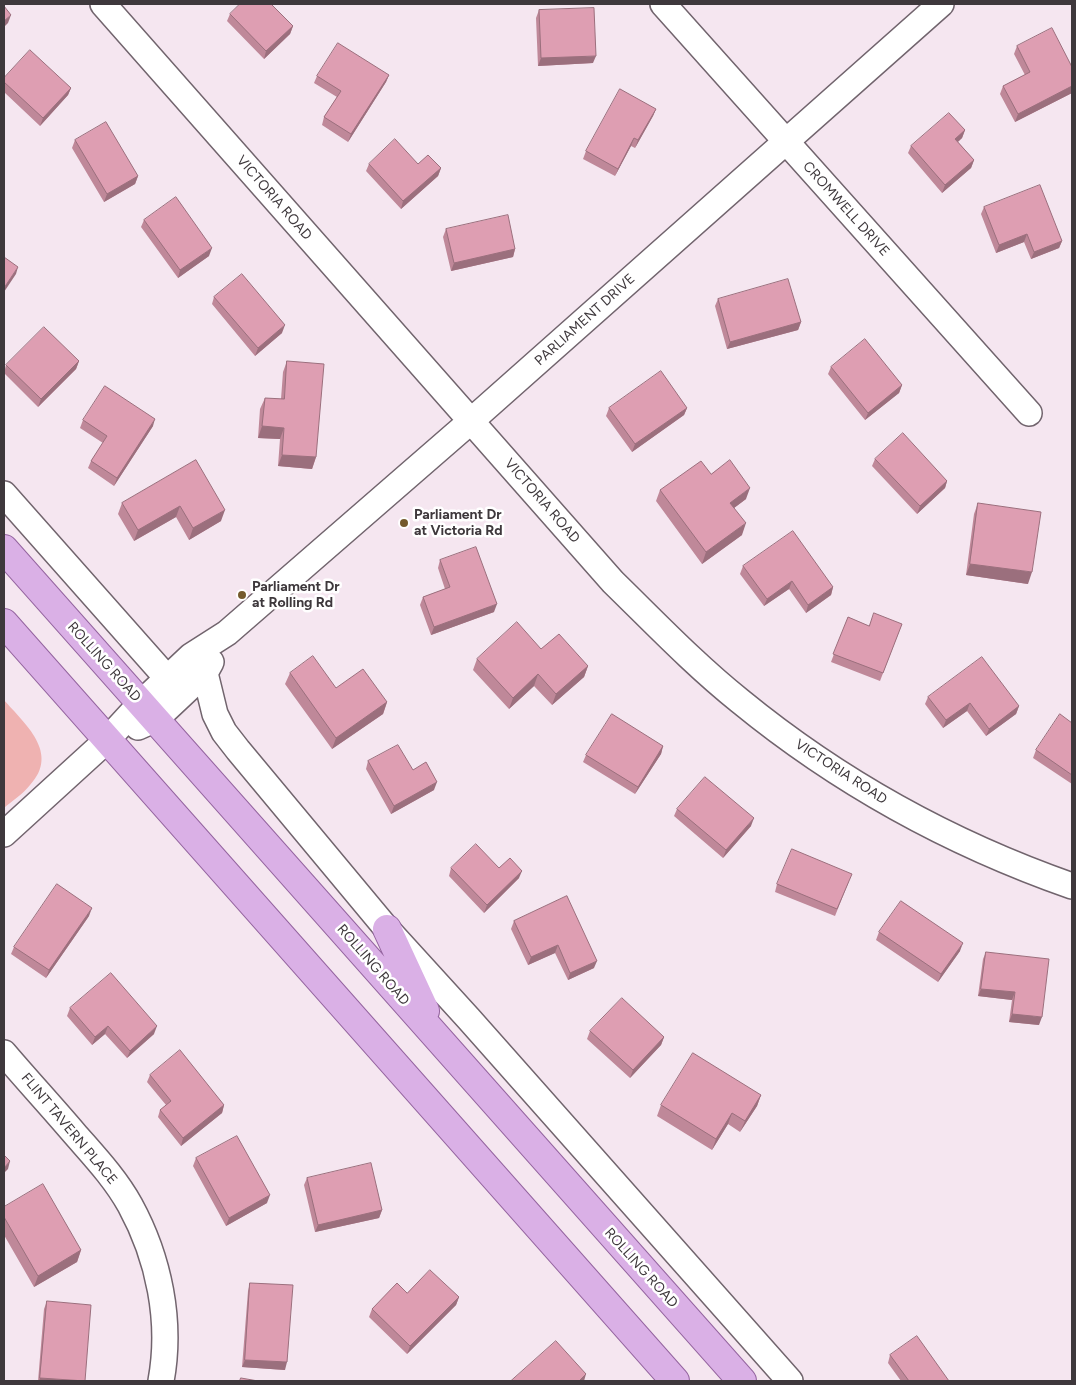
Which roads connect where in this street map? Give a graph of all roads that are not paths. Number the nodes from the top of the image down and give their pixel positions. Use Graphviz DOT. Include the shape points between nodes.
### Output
graph roads {
  1 [pos="103,4"];
  2 [pos="663,4"];
  3 [pos="941,4"];
  4 [pos="786,142"];
  5 [pos="1029,414"];
  6 [pos="471,421"];
  7 [pos="4,494"];
  8 [pos="4,549"];
  9 [pos="4,623"];
  10 [pos="227,633"];
  11 [pos="205,673"];
  12 [pos="167,678"];
  13 [pos="148,711"];
  14 [pos="106,741"];
  15 [pos="4,834"];
  16 [pos="1072,886"];
  17 [pos="386,930"];
  18 [pos="438,1039"];
  19 [pos="4,1053"];
  20 [pos="161,1381"];
  21 [pos="675,1381"];
  22 [pos="742,1381"];
  23 [pos="790,1381"];
  1 -- 6 [label="street, VICTORIA ROAD"];
  2 -- 4 [label="street, CROMWELL DRIVE"];
  3 -- 4 [label="street, PARLIAMENT DRIVE"];
  4 -- 5 [label="street, CROMWELL DRIVE"];
  4 -- 6 [label="street, PARLIAMENT DRIVE"];
  6 -- 10 [label="street, PARLIAMENT DRIVE"];
  6 -- 16 [label="street, VICTORIA ROAD" via="614,582 692,660 740,701 843,776 902,811 969,845"];
  7 -- 12 [label="street"];
  8 -- 13 [label="main road, ROLLING ROAD"];
  9 -- 14 [label="main road"];
  10 -- 11 [label="street, PARLIAMENT DRIVE"];
  10 -- 12 [label="street, PARLIAMENT DRIVE" via="191,656"];
  11 -- 13 [label="street, PARLIAMENT DRIVE"];
  11 -- 17 [label="street" via="224,732"];
  12 -- 13 [label="street, PARLIAMENT DRIVE"];
  13 -- 14 [label="street, PARLIAMENT DRIVE"];
  13 -- 18 [label="main road, ROLLING ROAD"];
  14 -- 15 [label="street, PARLIAMENT DRIVE"];
  14 -- 21 [label="main road"];
  17 -- 18 [label="main road"];
  17 -- 23 [label="street" via="476,1026"];
  18 -- 22 [label="main road, ROLLING ROAD"];
  19 -- 20 [label="street, FLINT TAVERN PLACE" via="114,1180 147,1240 160,1281 165,1328"];
}
